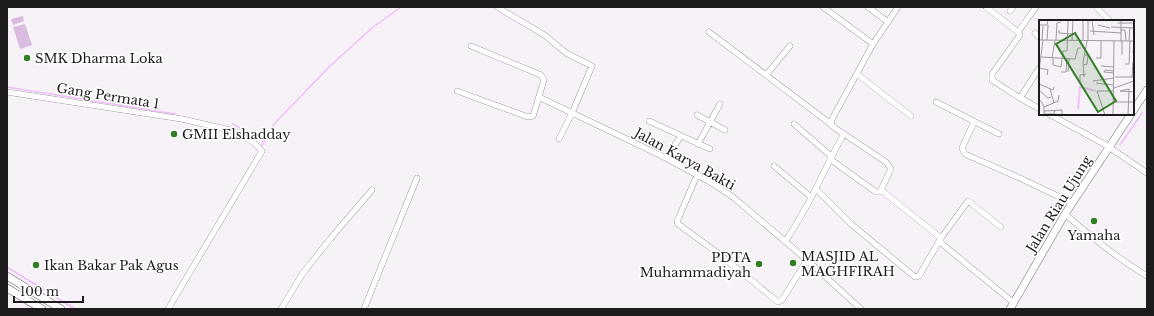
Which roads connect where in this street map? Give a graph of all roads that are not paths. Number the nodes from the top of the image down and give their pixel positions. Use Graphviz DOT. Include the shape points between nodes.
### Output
graph roads {
  1 [pos="497,7"];
  2 [pos="823,7"];
  3 [pos="868,7"];
  4 [pos="898,7"];
  5 [pos="986,7"];
  6 [pos="1036,7"];
  7 [pos="1096,7"];
  8 [pos="1109,20"];
  9 [pos="888,22"];
  10 [pos="709,32"];
  11 [pos="1018,32"];
  12 [pos="1035,33"];
  13 [pos="1039,37"];
  14 [pos="873,44"];
  15 [pos="471,46"];
  16 [pos="790,46"];
  17 [pos="1039,68"];
  18 [pos="857,74"];
  19 [pos="766,75"];
  20 [pos="1147,90"];
  21 [pos="457,91"];
  22 [pos="7,92"];
  23 [pos="539,97"];
  24 [pos="1020,98"];
  25 [pos="936,102"];
  26 [pos="720,104"];
  27 [pos="1039,108"];
  28 [pos="1134,110"];
  29 [pos="572,113"];
  30 [pos="697,115"];
  31 [pos="1051,115"];
  32 [pos="1130,115"];
  33 [pos="911,116"];
  34 [pos="649,121"];
  35 [pos="710,122"];
  36 [pos="974,122"];
  37 [pos="832,123"];
  38 [pos="794,124"];
  39 [pos="725,130"];
  40 [pos="844,134"];
  41 [pos="999,134"];
  42 [pos="681,136"];
  43 [pos="559,139"];
  44 [pos="698,144"];
  45 [pos="1109,148"];
  46 [pos="710,150"];
  47 [pos="831,156"];
  48 [pos="666,158"];
  49 [pos="834,162"];
  50 [pos="774,166"];
  51 [pos="1147,173"];
  52 [pos="697,175"];
  53 [pos="417,178"];
  54 [pos="816,189"];
  55 [pos="372,190"];
  56 [pos="880,191"];
  57 [pos="811,197"];
  58 [pos="1072,203"];
  59 [pos="1065,214"];
  60 [pos="1001,227"];
  61 [pos="941,238"];
  62 [pos="785,242"];
  63 [pos="807,260"];
  64 [pos="7,276"];
  65 [pos="1147,276"];
  66 [pos="7,288"];
  67 [pos="1012,306"];
  68 [pos="42,309"];
  69 [pos="61,309"];
  70 [pos="168,309"];
  71 [pos="281,309"];
  72 [pos="364,309"];
  73 [pos="861,309"];
  1 -- 29 [label="street" via="546,36 566,53 592,66"];
  2 -- 14 [label="street"];
  3 -- 9 [label="street"];
  4 -- 9 [label="street"];
  5 -- 11 [label="street"];
  6 -- 11 [label="street"];
  7 -- 8 [label="street"];
  9 -- 14 [label="street"];
  10 -- 19 [label="street"];
  11 -- 24 [label="street" via="1019,37 992,77 995,82"];
  12 -- 13 [label="street"];
  14 -- 18 [label="street"];
  15 -- 23 [label="street" via="542,75 544,80"];
  16 -- 19 [label="street"];
  17 -- 24 [label="street"];
  18 -- 33 [label="street"];
  18 -- 37 [label="street"];
  19 -- 37 [label="street"];
  20 -- 28 [label="main road"];
  21 -- 23 [label="street" via="528,117 533,116"];
  22 -- 70 [label="street, Gang Permata 1" via="182,119 234,132 261,149"];
  23 -- 29 [label="street, Jalan Karya Bakti"];
  24 -- 27 [label="street"];
  25 -- 36 [label="street"];
  26 -- 35 [label="street"];
  29 -- 43 [label="street"];
  29 -- 48 [label="street, Jalan Karya Bakti"];
  30 -- 35 [label="street"];
  31 -- 45 [label="street"];
  32 -- 45 [label="main road, Jalan Riau Ujung"];
  34 -- 42 [label="street"];
  35 -- 39 [label="street"];
  35 -- 44 [label="street"];
  36 -- 41 [label="street"];
  36 -- 58 [label="street" via="962,148 965,154"];
  37 -- 40 [label="street"];
  38 -- 47 [label="street"];
  40 -- 47 [label="street"];
  40 -- 56 [label="street" via="889,165 891,169"];
  42 -- 44 [label="street"];
  42 -- 48 [label="street"];
  44 -- 46 [label="street"];
  45 -- 51 [label="street"];
  45 -- 58 [label="main road, Jalan Riau Ujung"];
  47 -- 54 [label="street"];
  48 -- 52 [label="street, Jalan Karya Bakti"];
  49 -- 56 [label="street" via="876,192"];
  50 -- 57 [label="street"];
  52 -- 62 [label="street, Jalan Karya Bakti" via="733,197"];
  52 -- 63 [label="street" via="677,221 678,224 778,302 782,300"];
  53 -- 72 [label="street"];
  54 -- 57 [label="street"];
  54 -- 61 [label="street" via="874,244 915,277 919,276"];
  55 -- 71 [label="street" via="303,273"];
  56 -- 61 [label="street"];
  57 -- 62 [label="street"];
  58 -- 59 [label="main road, Jalan Riau Ujung"];
  59 -- 65 [label="street" via="1104,247"];
  59 -- 67 [label="main road, Jalan Riau Ujung"];
  60 -- 61 [label="street" via="968,201"];
  61 -- 67 [label="street" via="942,245"];
  62 -- 63 [label="street, Jalan Karya Bakti"];
  63 -- 73 [label="street, Jalan Karya Bakti"];
  64 -- 69 [label="main road"];
  66 -- 68 [label="main road"];
}
